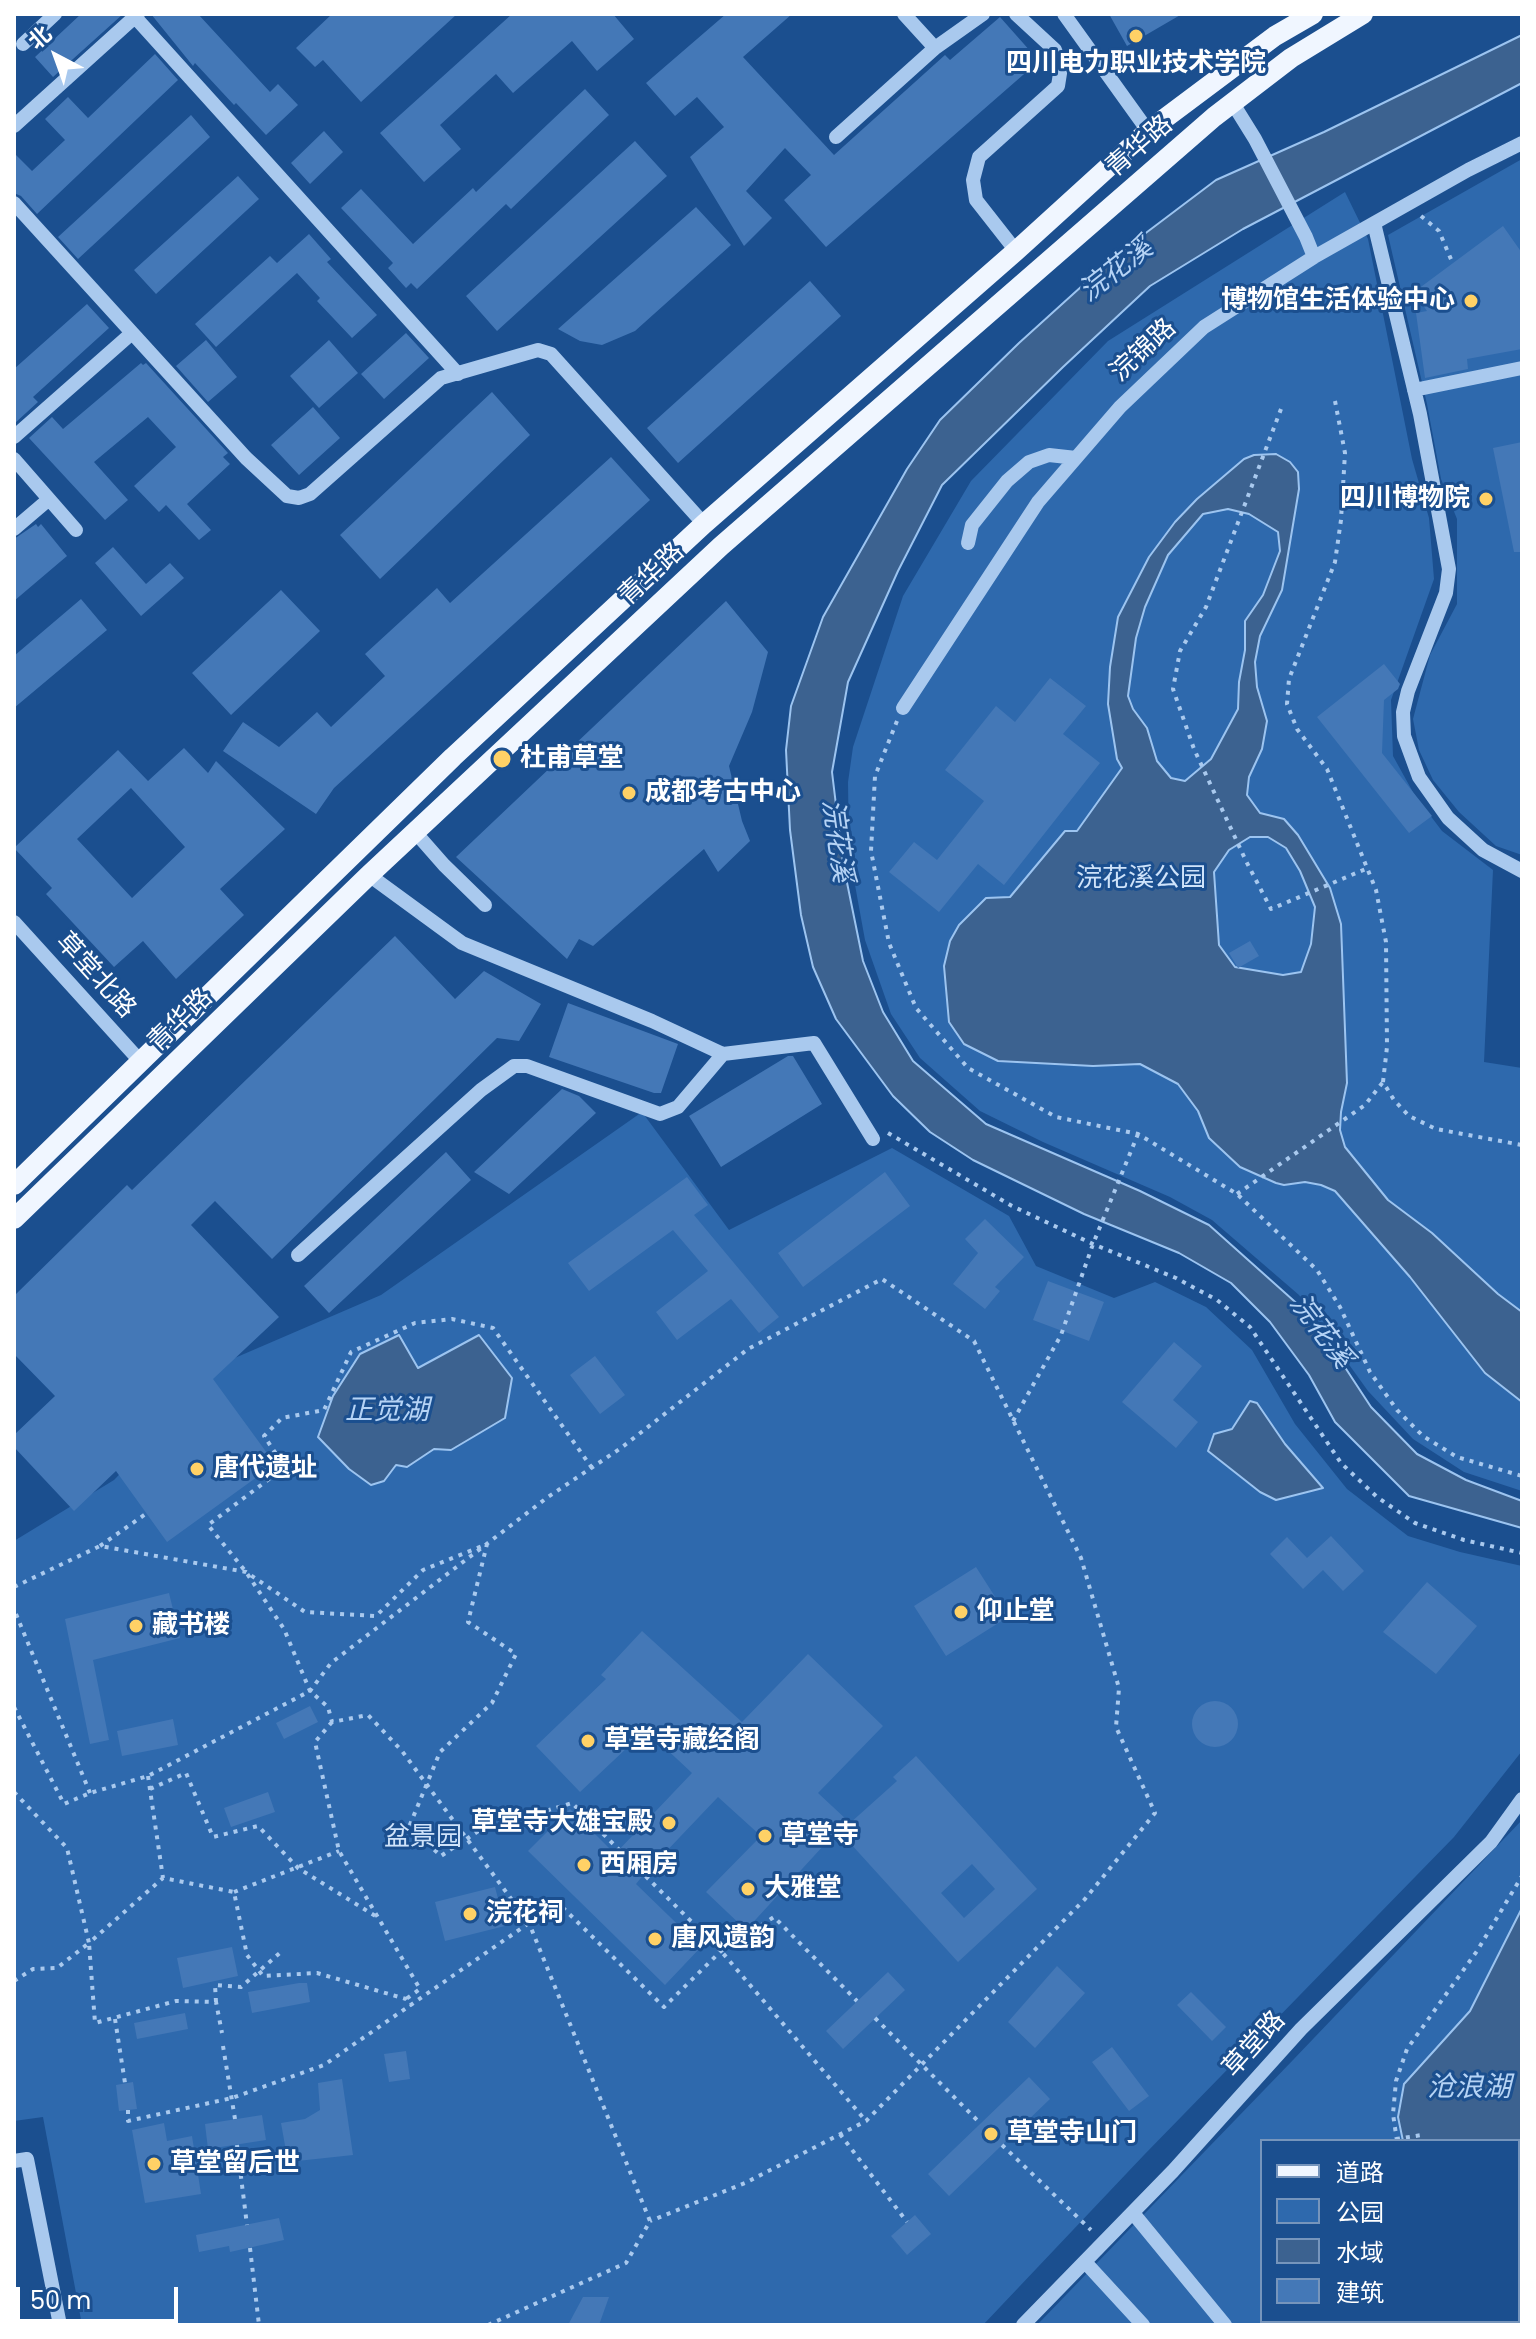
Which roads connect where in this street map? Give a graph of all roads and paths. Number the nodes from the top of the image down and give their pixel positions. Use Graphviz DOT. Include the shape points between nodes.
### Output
graph roads {
  1 [pos="55,14"];
  2 [pos="904,14"];
  3 [pos="983,14"];
  4 [pos="1016,14"];
  5 [pos="1064,14"];
  6 [pos="1313,14"];
  7 [pos="1363,14"];
  8 [pos="136,16"];
  9 [pos="966,18"];
  10 [pos="23,44"];
  11 [pos="935,48"];
  12 [pos="1232,102"];
  13 [pos="14,126"];
  14 [pos="1148,131"];
  15 [pos="836,137"];
  16 [pos="1522,143"];
  17 [pos="14,203"];
  18 [pos="1407,204"];
  19 [pos="1374,223"];
  20 [pos="1016,251"];
  21 [pos="1314,257"];
  22 [pos="1453,264"];
  23 [pos="132,333"];
  24 [pos="1522,368"];
  25 [pos="458,374"];
  26 [pos="1414,390"];
  27 [pos="1335,401"];
  28 [pos="1281,409"];
  29 [pos="14,437"];
  30 [pos="1076,458"];
  31 [pos="14,459"];
  32 [pos="48,500"];
  33 [pos="704,524"];
  34 [pos="14,529"];
  35 [pos="76,530"];
  36 [pos="968,543"];
  37 [pos="903,708"];
  38 [pos="415,832"];
  39 [pos="1368,868"];
  40 [pos="1522,871"];
  41 [pos="369,875"];
  42 [pos="485,905"];
  43 [pos="14,922"];
  44 [pos="723,1054"];
  45 [pos="141,1062"];
  46 [pos="1383,1082"];
  47 [pos="856,1112"];
  48 [pos="1138,1134"];
  49 [pos="873,1139"];
  50 [pos="1522,1145"];
  51 [pos="14,1185"];
  52 [pos="1237,1194"];
  53 [pos="14,1219"];
  54 [pos="1093,1244"];
  55 [pos="298,1255"];
  56 [pos="1013,1421"];
  57 [pos="592,1468"];
  58 [pos="1522,1476"];
  59 [pos="147,1513"];
  60 [pos="487,1544"];
  61 [pos="100,1546"];
  62 [pos="1522,1553"];
  63 [pos="246,1572"];
  64 [pos="14,1587"];
  65 [pos="16,1614"];
  66 [pos="310,1691"];
  67 [pos="14,1707"];
  68 [pos="332,1722"];
  69 [pos="148,1776"];
  70 [pos="426,1784"];
  71 [pos="150,1789"];
  72 [pos="14,1792"];
  73 [pos="90,1793"];
  74 [pos="1522,1799"];
  75 [pos="466,1839"];
  76 [pos="339,1851"];
  77 [pos="298,1868"];
  78 [pos="1522,1876"];
  79 [pos="163,1878"];
  80 [pos="234,1892"];
  81 [pos="379,1918"];
  82 [pos="529,1923"];
  83 [pos="89,1943"];
  84 [pos="282,1951"];
  85 [pos="721,1951"];
  86 [pos="259,1971"];
  87 [pos="14,1981"];
  88 [pos="406,1999"];
  89 [pos="857,2001"];
  90 [pos="216,2002"];
  91 [pos="412,2006"];
  92 [pos="875,2018"];
  93 [pos="115,2019"];
  94 [pos="222,2033"];
  95 [pos="223,2046"];
  96 [pos="921,2064"];
  97 [pos="125,2083"];
  98 [pos="232,2098"];
  99 [pos="128,2110"];
  100 [pos="235,2119"];
  101 [pos="866,2121"];
  102 [pos="981,2124"];
  103 [pos="840,2134"];
  104 [pos="1422,2135"];
  105 [pos="1397,2139"];
  106 [pos="1402,2139"];
  107 [pos="237,2145"];
  108 [pos="1002,2145"];
  109 [pos="14,2161"];
  110 [pos="1133,2213"];
  111 [pos="650,2221"];
  112 [pos="907,2222"];
  113 [pos="247,2225"];
  114 [pos="1104,2242"];
  115 [pos="250,2248"];
  116 [pos="1085,2262"];
  117 [pos="60,2325"];
  118 [pos="259,2325"];
  119 [pos="488,2325"];
  120 [pos="1023,2325"];
  121 [pos="1143,2325"];
  122 [pos="1225,2325"];
  1 -- 10 [label="street"];
  2 -- 11 [label="street"];
  3 -- 9 [label="street"];
  4 -- 20 [label="street" via="1055,50 1061,67 1058,86 979,157 973,180 976,200"];
  5 -- 14 [label="street"];
  6 -- 14 [label="main road, 青华路" via="1275,36"];
  7 -- 12 [label="main road, 青华路"];
  8 -- 13 [label="street"];
  8 -- 25 [label="street"];
  9 -- 11 [label="street"];
  11 -- 15 [label="street"];
  12 -- 21 [label="street"];
  12 -- 38 [label="main road, 青华路" via="721,546"];
  14 -- 20 [label="main road, 青华路"];
  16 -- 18 [label="street, 浣锦路"];
  17 -- 23 [label="street"];
  18 -- 19 [label="street, 浣锦路"];
  18 -- 22 [label="path" via="1439,231"];
  19 -- 21 [label="street, 浣锦路"];
  19 -- 26 [label="street"];
  20 -- 33 [label="main road, 青华路"];
  21 -- 30 [label="street, 浣锦路" via="1204,327 1120,407"];
  23 -- 25 [label="street" via="246,458 287,496 299,498 310,494 441,378"];
  23 -- 29 [label="street"];
  24 -- 26 [label="street"];
  25 -- 33 [label="street" via="538,350 551,354"];
  26 -- 40 [label="street" via="1449,569 1446,593 1408,691 1404,736 1419,777 1448,818 1483,850"];
  27 -- 39 [label="path" via="1345,453 1335,562 1289,679 1287,704 1297,729 1327,769"];
  28 -- 39 [label="path" via="1206,607 1180,651 1173,689 1194,749 1271,909"];
  30 -- 36 [label="street" via="1049,455 1029,462 972,525"];
  30 -- 37 [label="street, 浣锦路" via="1038,502"];
  31 -- 32 [label="street"];
  32 -- 34 [label="street"];
  32 -- 35 [label="street"];
  33 -- 45 [label="main road, 青华路" via="453,757"];
  37 -- 48 [label="path" via="875,776 871,851 889,943 916,1008 968,1068 1056,1117"];
  38 -- 41 [label="main road, 青华路"];
  38 -- 42 [label="street"];
  39 -- 46 [label="path" via="1386,942"];
  41 -- 44 [label="street" via="462,943"];
  41 -- 53 [label="main road, 青华路"];
  43 -- 45 [label="street, 草堂北路"];
  44 -- 47 [label="street" via="814,1043"];
  44 -- 55 [label="street" via="678,1107 660,1114 527,1066 514,1066"];
  45 -- 51 [label="main road, 青华路"];
  46 -- 50 [label="path" via="1409,1116 1436,1129"];
  46 -- 52 [label="path" via="1365,1105"];
  47 -- 49 [label="street"];
  47 -- 54 [label="path" via="1012,1206"];
  48 -- 52 [label="path"];
  48 -- 54 [label="path"];
  52 -- 58 [label="path" via="1317,1270 1370,1372 1423,1436 1457,1457"];
  54 -- 56 [label="path" via="1061,1335"];
  54 -- 62 [label="path" via="1176,1278 1217,1300 1250,1327 1341,1463 1377,1497 1415,1523"];
  56 -- 57 [label="path" via="974,1341 882,1279 748,1349"];
  56 -- 96 [label="path" via="1081,1558 1119,1688 1116,1727 1155,1813 1085,1899"];
  57 -- 60 [label="path"];
  57 -- 63 [label="path" via="493,1328 452,1319 415,1323 351,1352 324,1410 282,1418 264,1436 285,1467 208,1525"];
  59 -- 61 [label="path"];
  60 -- 63 [label="path" via="423,1570 376,1616 305,1612"];
  60 -- 66 [label="path" via="331,1663"];
  60 -- 70 [label="path" via="468,1622 516,1654 492,1703 440,1752"];
  61 -- 63 [label="path"];
  61 -- 64 [label="path"];
  63 -- 66 [label="path" via="284,1629"];
  65 -- 73 [label="path"];
  66 -- 68 [label="path" via="328,1707"];
  66 -- 69 [label="path"];
  67 -- 73 [label="path" via="64,1804"];
  68 -- 70 [label="path" via="368,1715"];
  68 -- 76 [label="path" via="315,1742"];
  69 -- 71 [label="path"];
  69 -- 73 [label="path"];
  70 -- 75 [label="path"];
  70 -- 75 [label="path" via="409,1827 441,1856"];
  71 -- 77 [label="path" via="186,1773 213,1837 258,1826"];
  71 -- 79 [label="path"];
  72 -- 83 [label="path" via="67,1848"];
  74 -- 110 [label="street, 草堂路" via="1491,1842 1301,2029"];
  75 -- 82 [label="path"];
  75 -- 85 [label="path" via="511,1809 539,1813 572,1803"];
  76 -- 77 [label="path"];
  76 -- 81 [label="path"];
  77 -- 80 [label="path"];
  77 -- 81 [label="path"];
  78 -- 105 [label="path" via="1477,1951 1407,2049 1396,2081"];
  79 -- 80 [label="path"];
  79 -- 83 [label="path"];
  80 -- 86 [label="path" via="247,1955"];
  81 -- 88 [label="path" via="420,1989"];
  82 -- 85 [label="path" via="555,1900 664,2007"];
  82 -- 91 [label="path"];
  82 -- 111 [label="path"];
  83 -- 87 [label="path" via="57,1968 33,1969"];
  83 -- 93 [label="path" via="95,2023"];
  84 -- 86 [label="path"];
  85 -- 89 [label="path" via="774,1917"];
  85 -- 101 [label="path"];
  86 -- 88 [label="path" via="263,1976 317,1973"];
  86 -- 90 [label="path" via="241,1987 215,1985"];
  88 -- 91 [label="path"];
  90 -- 93 [label="path" via="176,2001"];
  90 -- 94 [label="path"];
  91 -- 98 [label="path" via="324,2065"];
  92 -- 96 [label="path"];
  93 -- 97 [label="path"];
  95 -- 98 [label="path"];
  96 -- 101 [label="path"];
  96 -- 102 [label="path"];
  98 -- 99 [label="path" via="128,2121"];
  98 -- 100 [label="path"];
  101 -- 103 [label="path"];
  103 -- 111 [label="path" via="745,2183"];
  103 -- 112 [label="path"];
  104 -- 106 [label="path"];
  107 -- 113 [label="path"];
  108 -- 114 [label="path"];
  109 -- 117 [label="street" via="27,2159"];
  110 -- 114 [label="street, 草堂路"];
  110 -- 122 [label="street"];
  111 -- 119 [label="path" via="626,2263"];
  114 -- 116 [label="street, 草堂路"];
  115 -- 118 [label="path"];
  116 -- 120 [label="street, 草堂路"];
  116 -- 121 [label="street"];
}
